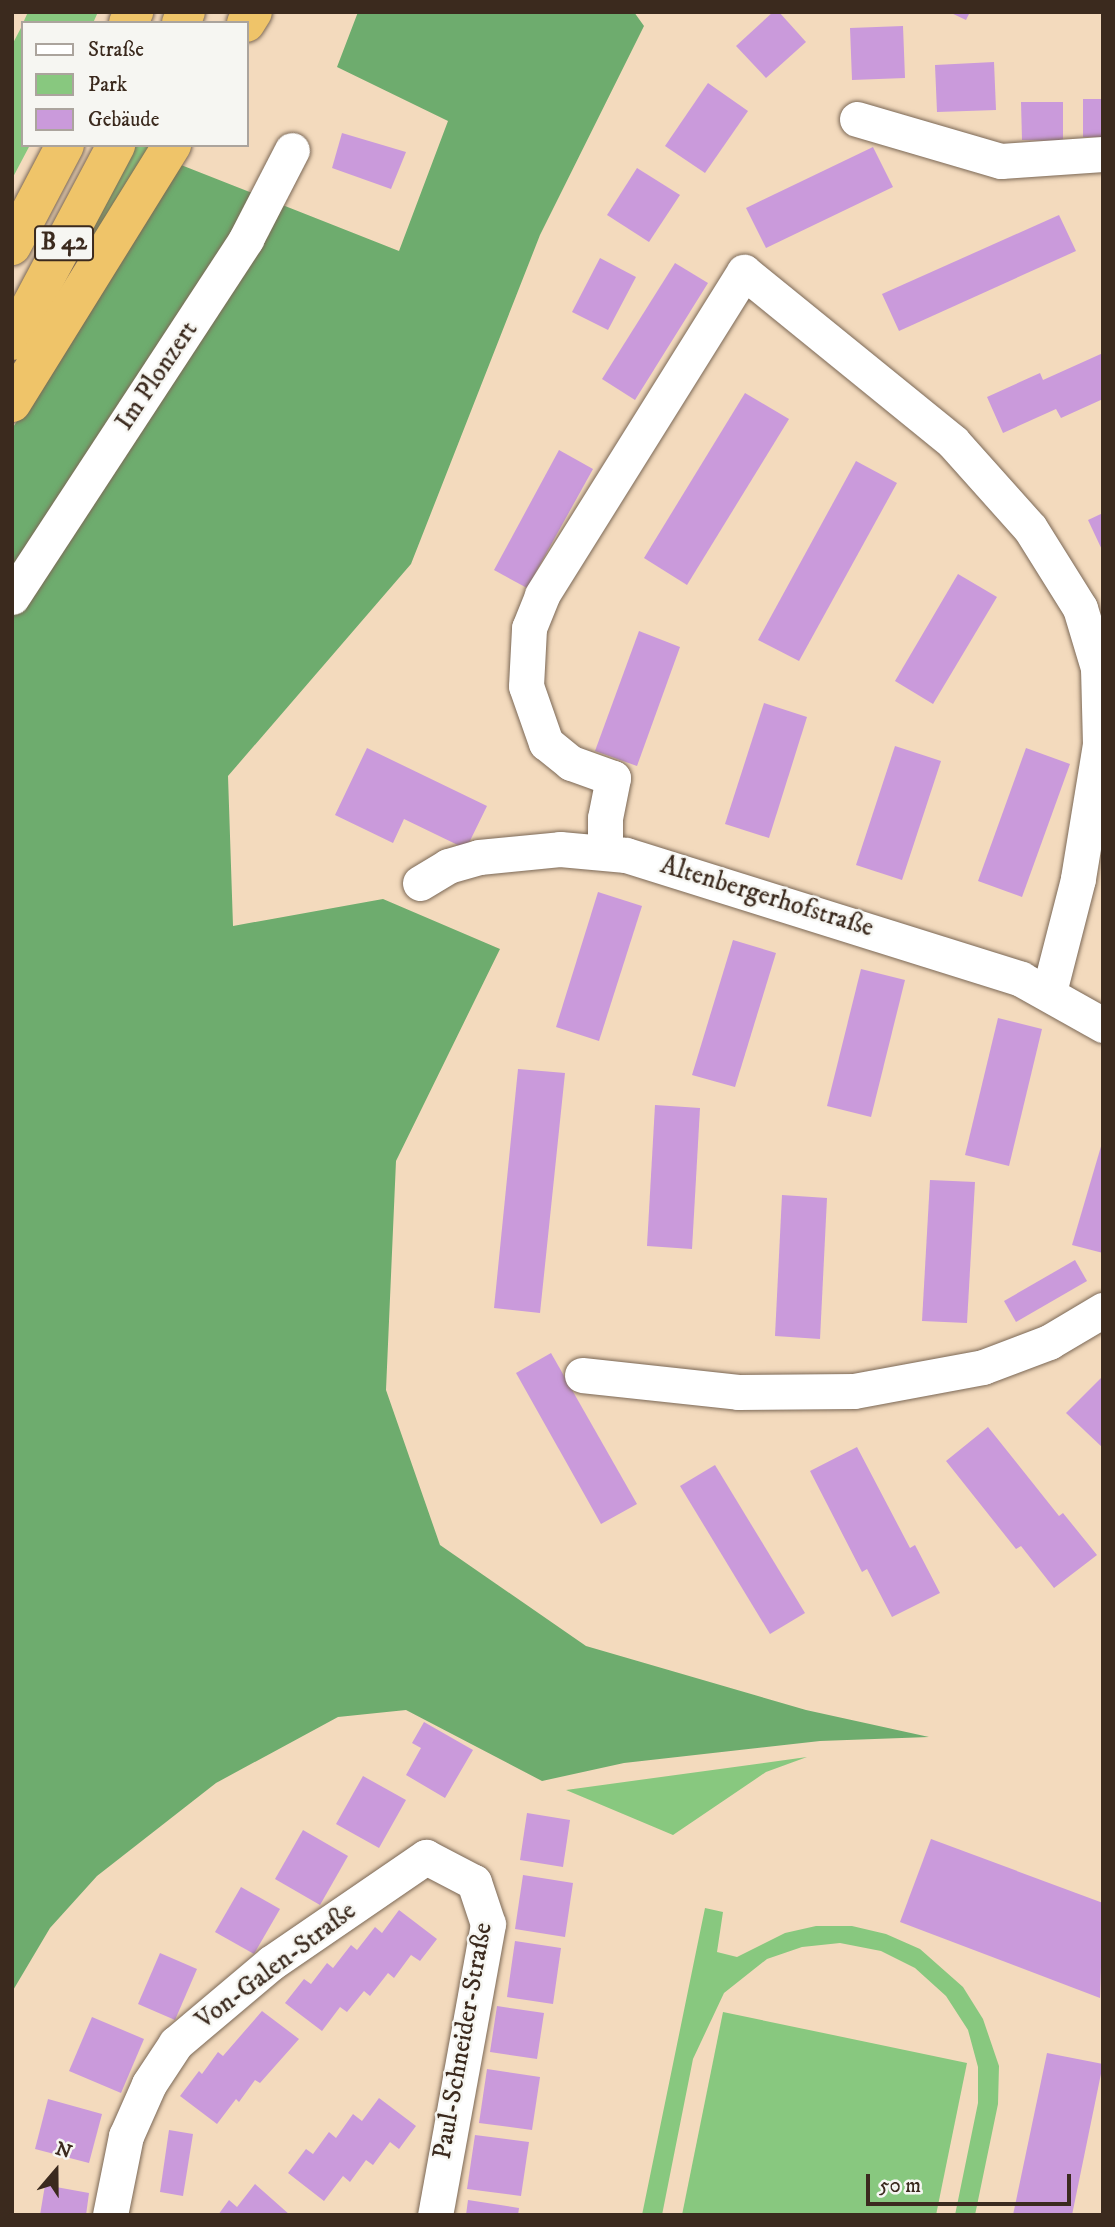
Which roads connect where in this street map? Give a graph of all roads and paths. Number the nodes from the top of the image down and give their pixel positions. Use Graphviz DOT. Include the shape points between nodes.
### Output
graph roads {
  1 [pos="857,119"];
  2 [pos="64,147"];
  3 [pos="115,147"];
  4 [pos="171,147"];
  5 [pos="292,150"];
  6 [pos="1103,154"];
  7 [pos="12,246"];
  8 [pos="12,341"];
  9 [pos="12,403"];
  10 [pos="12,597"];
  11 [pos="605,851"];
  12 [pos="420,883"];
  13 [pos="1049,992"];
  14 [pos="1103,1026"];
  15 [pos="1103,1310"];
  16 [pos="582,1375"];
  17 [pos="426,1857"];
  18 [pos="110,2215"];
  19 [pos="435,2215"];
  1 -- 6 [label="street" via="1001,161"];
  2 -- 7 [label="highway, B 42"];
  3 -- 8 [label="highway, B 42"];
  4 -- 9 [label="highway"];
  5 -- 10 [label="street, Im Plonzert" via="219,281"];
  11 -- 12 [label="street, Altenbergerhofstraße" via="560,849 479,857 448,866"];
  11 -- 13 [label="street, Altenbergerhofstraße" via="771,897"];
  11 -- 13 [label="street" via="605,818 613,778 556,754 538,727 526,686 526,645 542,595 744,272 953,442 1030,528 1066,579 1093,643 1101,697 1100,744 1078,879"];
  13 -- 14 [label="street, Altenbergerhofstraße"];
  15 -- 16 [label="street" via="1049,1342 984,1367 854,1391 738,1392"];
  17 -- 18 [label="street, Von-Galen-Straße" via="271,1963 176,2043 149,2084 126,2136"];
  17 -- 19 [label="street, Paul-Schneider-Straße" via="474,1882 488,1924"];
}
